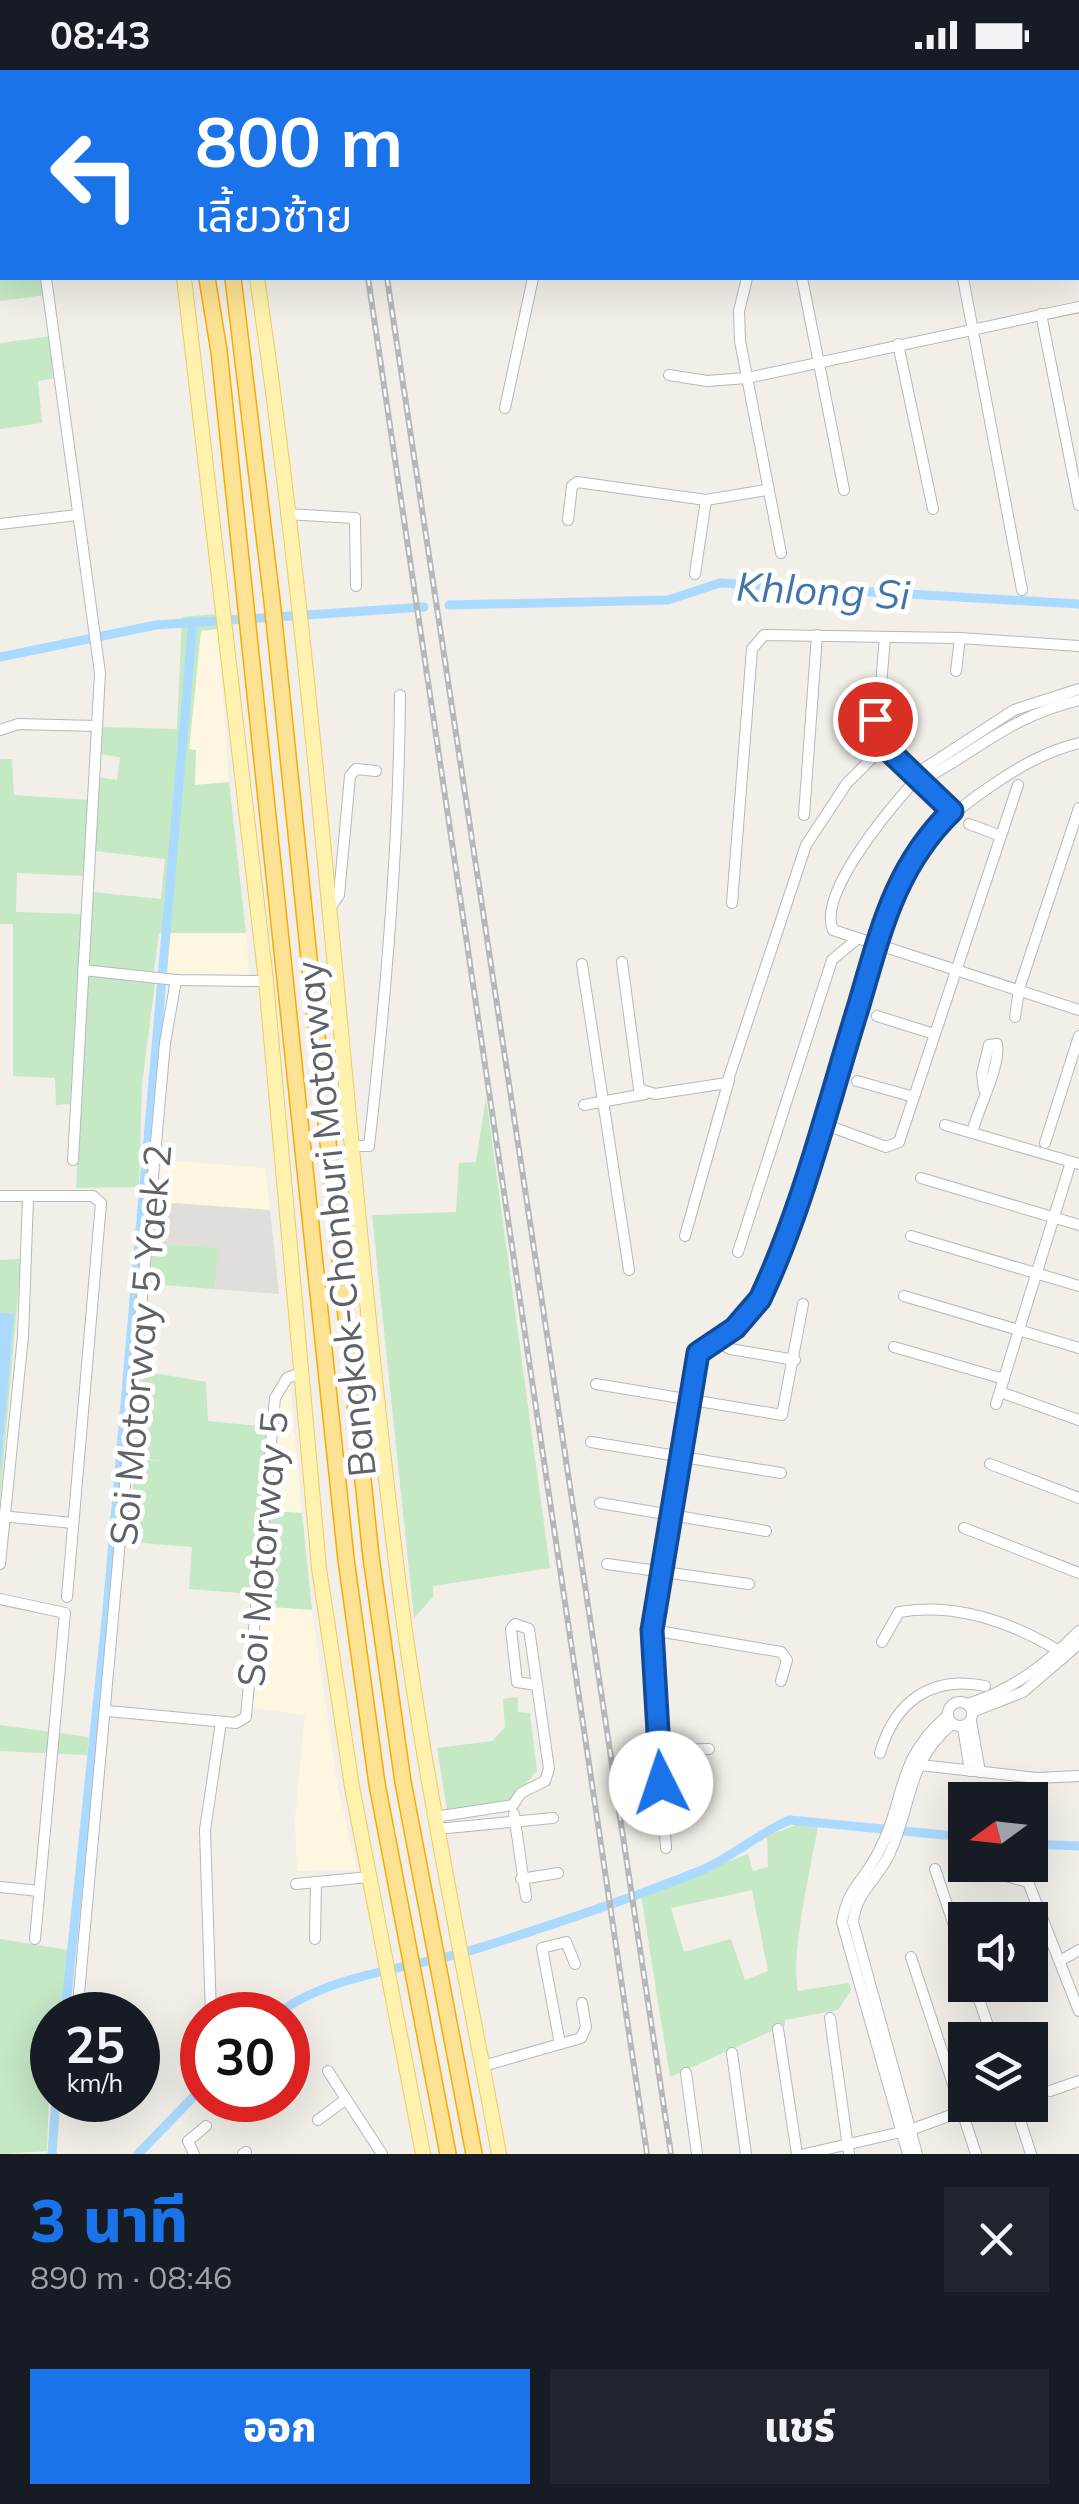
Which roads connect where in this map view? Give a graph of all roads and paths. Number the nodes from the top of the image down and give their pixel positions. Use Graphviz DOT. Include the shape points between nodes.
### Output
graph roads {
  1 [pos="46,280"];
  2 [pos="184,280"];
  3 [pos="208,280"];
  4 [pos="234,280"];
  5 [pos="257,280"];
  6 [pos="533,280"];
  7 [pos="748,280"];
  8 [pos="802,280"];
  9 [pos="962,280"];
  10 [pos="1079,307"];
  11 [pos="1041,314"];
  12 [pos="973,328"];
  13 [pos="898,344"];
  14 [pos="818,363"];
  15 [pos="669,375"];
  16 [pos="747,378"];
  17 [pos="504,408"];
  18 [pos="766,490"];
  19 [pos="844,490"];
  20 [pos="706,500"];
  21 [pos="1079,505"];
  22 [pos="933,509"];
  23 [pos="286,514"];
  24 [pos="77,515"];
  25 [pos="568,520"];
  26 [pos="0,524"];
  27 [pos="781,552"];
  28 [pos="695,574"];
  29 [pos="356,586"];
  30 [pos="1022,590"];
  31 [pos="817,634"];
  32 [pos="884,637"];
  33 [pos="960,638"];
  34 [pos="1079,646"];
  35 [pos="956,671"];
  36 [pos="1079,689"];
  37 [pos="400,694"];
  38 [pos="1079,700"];
  39 [pos="97,726"];
  40 [pos="0,730"];
  41 [pos="1079,743"];
  42 [pos="884,746"];
  43 [pos="376,771"];
  44 [pos="915,780"];
  45 [pos="1018,785"];
  46 [pos="1079,808"];
  47 [pos="952,811"];
  48 [pos="804,814"];
  49 [pos="969,824"];
  50 [pos="1001,836"];
  51 [pos="732,903"];
  52 [pos="328,910"];
  53 [pos="857,939"];
  54 [pos="873,944"];
  55 [pos="622,962"];
  56 [pos="582,964"];
  57 [pos="956,968"];
  58 [pos="83,970"];
  59 [pos="174,979"];
  60 [pos="266,981"];
  61 [pos="1019,989"];
  62 [pos="1079,1010"];
  63 [pos="877,1016"];
  64 [pos="1015,1017"];
  65 [pos="934,1034"];
  66 [pos="1079,1036"];
  67 [pos="730,1080"];
  68 [pos="857,1081"];
  69 [pos="984,1089"];
  70 [pos="646,1094"];
  71 [pos="914,1097"];
  72 [pos="602,1102"];
  73 [pos="584,1105"];
  74 [pos="821,1123"];
  75 [pos="945,1125"];
  76 [pos="972,1133"];
  77 [pos="1045,1143"];
  78 [pos="353,1146"];
  79 [pos="73,1160"];
  80 [pos="1075,1163"];
  81 [pos="921,1178"];
  82 [pos="0,1196"];
  83 [pos="28,1198"];
  84 [pos="1052,1217"];
  85 [pos="1079,1225"];
  86 [pos="685,1236"];
  87 [pos="911,1236"];
  88 [pos="738,1252"];
  89 [pos="630,1270"];
  90 [pos="1036,1274"];
  91 [pos="1079,1286"];
  92 [pos="904,1296"];
  93 [pos="803,1304"];
  94 [pos="1019,1329"];
  95 [pos="718,1342"];
  96 [pos="894,1346"];
  97 [pos="1079,1348"];
  98 [pos="795,1360"];
  99 [pos="301,1374"];
  100 [pos="1004,1380"];
  101 [pos="596,1384"];
  102 [pos="1000,1392"];
  103 [pos="689,1400"];
  104 [pos="996,1404"];
  105 [pos="1079,1420"];
  106 [pos="591,1442"];
  107 [pos="679,1456"];
  108 [pos="990,1464"];
  109 [pos="781,1474"];
  110 [pos="1079,1498"];
  111 [pos="600,1503"];
  112 [pos="670,1514"];
  113 [pos="2,1516"];
  114 [pos="73,1523"];
  115 [pos="964,1528"];
  116 [pos="766,1530"];
  117 [pos="0,1564"];
  118 [pos="607,1564"];
  119 [pos="660,1572"];
  120 [pos="1079,1573"];
  121 [pos="748,1584"];
  122 [pos="67,1597"];
  123 [pos="0,1601"];
  124 [pos="652,1630"];
  125 [pos="1079,1631"];
  126 [pos="882,1642"];
  127 [pos="1079,1644"];
  128 [pos="1059,1651"];
  129 [pos="780,1681"];
  130 [pos="943,1684"];
  131 [pos="536,1685"];
  132 [pos="985,1686"];
  133 [pos="108,1711"];
  134 [pos="961,1714"];
  135 [pos="222,1722"];
  136 [pos="709,1749"];
  137 [pos="658,1750"];
  138 [pos="880,1752"];
  139 [pos="912,1765"];
  140 [pos="975,1771"];
  141 [pos="1079,1776"];
  142 [pos="513,1805"];
  143 [pos="554,1818"];
  144 [pos="514,1820"];
  145 [pos="436,1823"];
  146 [pos="666,1848"];
  147 [pos="935,1869"];
  148 [pos="558,1872"];
  149 [pos="368,1877"];
  150 [pos="521,1879"];
  151 [pos="316,1882"];
  152 [pos="1028,1882"];
  153 [pos="296,1884"];
  154 [pos="0,1887"];
  155 [pos="39,1890"];
  156 [pos="526,1897"];
  157 [pos="948,1908"];
  158 [pos="35,1938"];
  159 [pos="315,1939"];
  160 [pos="1079,1950"];
  161 [pos="911,1957"];
  162 [pos="1060,1960"];
  163 [pos="576,1964"];
  164 [pos="80,1992"];
  165 [pos="210,1992"];
  166 [pos="582,2003"];
  167 [pos="1079,2011"];
  168 [pos="830,2018"];
  169 [pos="778,2029"];
  170 [pos="560,2044"];
  171 [pos="732,2052"];
  172 [pos="482,2066"];
  173 [pos="948,2070"];
  174 [pos="328,2071"];
  175 [pos="686,2073"];
  176 [pos="1079,2082"];
  177 [pos="1056,2085"];
  178 [pos="346,2099"];
  179 [pos="948,2115"];
  180 [pos="318,2120"];
  181 [pos="965,2122"];
  182 [pos="1021,2122"];
  183 [pos="206,2126"];
  184 [pos="905,2131"];
  185 [pos="848,2150"];
  186 [pos="194,2154"];
  187 [pos="382,2154"];
  188 [pos="422,2154"];
  189 [pos="448,2154"];
  190 [pos="474,2154"];
  191 [pos="499,2154"];
  192 [pos="697,2154"];
  193 [pos="746,2154"];
  194 [pos="796,2154"];
  195 [pos="805,2154"];
  196 [pos="908,2154"];
  197 [pos="917,2154"];
  198 [pos="976,2154"];
  199 [pos="1031,2154"];
  1 -- 24 [label="street"];
  2 -- 60 [label="main road"];
  3 -- 189 [label="highway, Bangkok-Chonburi Motorway" via="346,1559 378,1784"];
  4 -- 190 [label="highway, Bangkok-Chonburi Motorway" via="370,1557 403,1782"];
  5 -- 23 [label="main road"];
  6 -- 17 [label="street"];
  7 -- 16 [label="street" via="739,323"];
  8 -- 14 [label="street"];
  9 -- 12 [label="street"];
  10 -- 11 [label="street"];
  11 -- 12 [label="street"];
  11 -- 21 [label="street"];
  12 -- 13 [label="street"];
  12 -- 30 [label="street"];
  13 -- 14 [label="street"];
  13 -- 22 [label="street"];
  14 -- 16 [label="street"];
  14 -- 19 [label="street"];
  15 -- 16 [label="street"];
  16 -- 18 [label="street"];
  18 -- 20 [label="street"];
  18 -- 27 [label="street"];
  20 -- 25 [label="street" via="577,482"];
  20 -- 28 [label="street"];
  23 -- 29 [label="street" via="356,518"];
  23 -- 52 [label="main road"];
  24 -- 26 [label="street"];
  24 -- 39 [label="street" via="97,652"];
  31 -- 32 [label="street"];
  31 -- 48 [label="street"];
  31 -- 51 [label="street" via="764,634 752,649"];
  32 -- 33 [label="street"];
  32 -- 42 [label="street" via="875,719"];
  33 -- 34 [label="street"];
  33 -- 35 [label="street"];
  36 -- 44 [label="street" via="1014,710"];
  37 -- 78 [label="street" via="395,849 370,1146"];
  38 -- 44 [label="street" via="1002,728"];
  39 -- 40 [label="street" via="18,724"];
  39 -- 58 [label="street"];
  41 -- 47 [label="street" via="1018,768"];
  42 -- 44 [label="street"];
  42 -- 67 [label="street" via="847,783 806,845"];
  43 -- 52 [label="street" via="356,768 350,776 339,895"];
  44 -- 47 [label="street"];
  44 -- 53 [label="street" via="858,854 831,915 833,930"];
  45 -- 50 [label="street"];
  46 -- 61 [label="street"];
  47 -- 54 [label="street" via="916,852"];
  49 -- 50 [label="street"];
  50 -- 57 [label="street"];
  52 -- 78 [label="main road"];
  53 -- 54 [label="street"];
  53 -- 88 [label="street" via="832,960"];
  54 -- 57 [label="street"];
  54 -- 74 [label="street"];
  55 -- 70 [label="street" via="637,1085"];
  56 -- 72 [label="street"];
  57 -- 61 [label="street"];
  57 -- 65 [label="street"];
  58 -- 59 [label="street"];
  58 -- 79 [label="street"];
  59 -- 60 [label="street"];
  59 -- 133 [label="street, Soi Motorway 5 Yaek 2"];
  60 -- 99 [label="main road"];
  61 -- 62 [label="street"];
  61 -- 64 [label="street"];
  63 -- 65 [label="street"];
  65 -- 71 [label="street"];
  66 -- 77 [label="street"];
  67 -- 70 [label="street"];
  67 -- 86 [label="street"];
  68 -- 71 [label="street"];
  69 -- 76 [label="street"];
  70 -- 72 [label="street"];
  71 -- 74 [label="street" via="899,1142 891,1147"];
  72 -- 73 [label="street"];
  72 -- 89 [label="street"];
  74 -- 95 [label="street" via="760,1299"];
  75 -- 76 [label="street"];
  76 -- 80 [label="street"];
  78 -- 145 [label="main road" via="395,1554"];
  80 -- 84 [label="street"];
  81 -- 84 [label="street"];
  82 -- 83 [label="street"];
  83 -- 113 [label="street" via="23,1336"];
  83 -- 114 [label="street" via="93,1196 101,1202"];
  84 -- 85 [label="street"];
  84 -- 90 [label="street"];
  87 -- 90 [label="street"];
  90 -- 91 [label="street"];
  90 -- 94 [label="street"];
  92 -- 94 [label="street"];
  93 -- 98 [label="street"];
  94 -- 97 [label="street"];
  94 -- 100 [label="street"];
  95 -- 98 [label="street"];
  95 -- 103 [label="street" via="698,1353"];
  96 -- 100 [label="street"];
  98 -- 103 [label="street" via="782,1415"];
  99 -- 135 [label="street, Soi Motorway 5" via="282,1382 275,1398 246,1717"];
  99 -- 149 [label="main road" via="320,1568"];
  100 -- 102 [label="street"];
  101 -- 103 [label="street"];
  102 -- 104 [label="street"];
  102 -- 105 [label="street"];
  103 -- 107 [label="street"];
  106 -- 107 [label="street"];
  107 -- 109 [label="street"];
  107 -- 112 [label="street"];
  108 -- 110 [label="street"];
  111 -- 112 [label="street"];
  112 -- 116 [label="street"];
  112 -- 119 [label="street"];
  113 -- 114 [label="street"];
  113 -- 117 [label="street"];
  114 -- 122 [label="street"];
  115 -- 120 [label="street"];
  118 -- 119 [label="street"];
  119 -- 121 [label="street"];
  119 -- 124 [label="street"];
  123 -- 155 [label="street" via="65,1613"];
  124 -- 129 [label="street" via="781,1652 787,1660"];
  124 -- 137 [label="street"];
  125 -- 128 [label="street"];
  126 -- 128 [label="street" via="899,1612 939,1612 1003,1621"];
  127 -- 134 [label="street" via="1022,1692"];
  128 -- 134 [label="street"];
  130 -- 132 [label="street"];
  130 -- 134 [label="street"];
  130 -- 138 [label="street" via="905,1704"];
  131 -- 131 [label="street" via="529,1629 515,1624 517,1682"];
  131 -- 142 [label="street" via="548,1776"];
  133 -- 135 [label="street, Soi Motorway 5"];
  133 -- 164 [label="street, Soi Motorway 5 Yaek 2"];
  134 -- 139 [label="street"];
  134 -- 140 [label="street"];
  135 -- 165 [label="street" via="205,1830"];
  136 -- 137 [label="street"];
  137 -- 146 [label="street"];
  139 -- 140 [label="street"];
  139 -- 184 [label="street" via="884,1854 853,1922"];
  140 -- 141 [label="street"];
  142 -- 144 [label="street"];
  142 -- 145 [label="street"];
  143 -- 144 [label="street"];
  144 -- 145 [label="street"];
  144 -- 150 [label="street"];
  145 -- 172 [label="main road"];
  147 -- 157 [label="street"];
  148 -- 150 [label="street"];
  149 -- 151 [label="street"];
  149 -- 188 [label="main road"];
  150 -- 156 [label="street"];
  151 -- 153 [label="street"];
  151 -- 159 [label="street"];
  152 -- 162 [label="street"];
  154 -- 155 [label="street"];
  155 -- 158 [label="street"];
  160 -- 162 [label="street"];
  161 -- 173 [label="street"];
  162 -- 167 [label="street"];
  163 -- 170 [label="street" via="566,1942 542,1948"];
  166 -- 170 [label="street" via="584,2034"];
  168 -- 185 [label="street"];
  169 -- 194 [label="street"];
  170 -- 172 [label="street"];
  171 -- 193 [label="street"];
  172 -- 191 [label="main road"];
  174 -- 178 [label="street"];
  175 -- 192 [label="street"];
  176 -- 177 [label="street"];
  178 -- 180 [label="street"];
  178 -- 187 [label="street"];
  179 -- 184 [label="street"];
  181 -- 198 [label="street"];
  182 -- 199 [label="street"];
  183 -- 186 [label="street" via="188,2141"];
  184 -- 185 [label="street"];
  184 -- 196 [label="street"];
  184 -- 197 [label="street"];
  185 -- 195 [label="street"];
}
